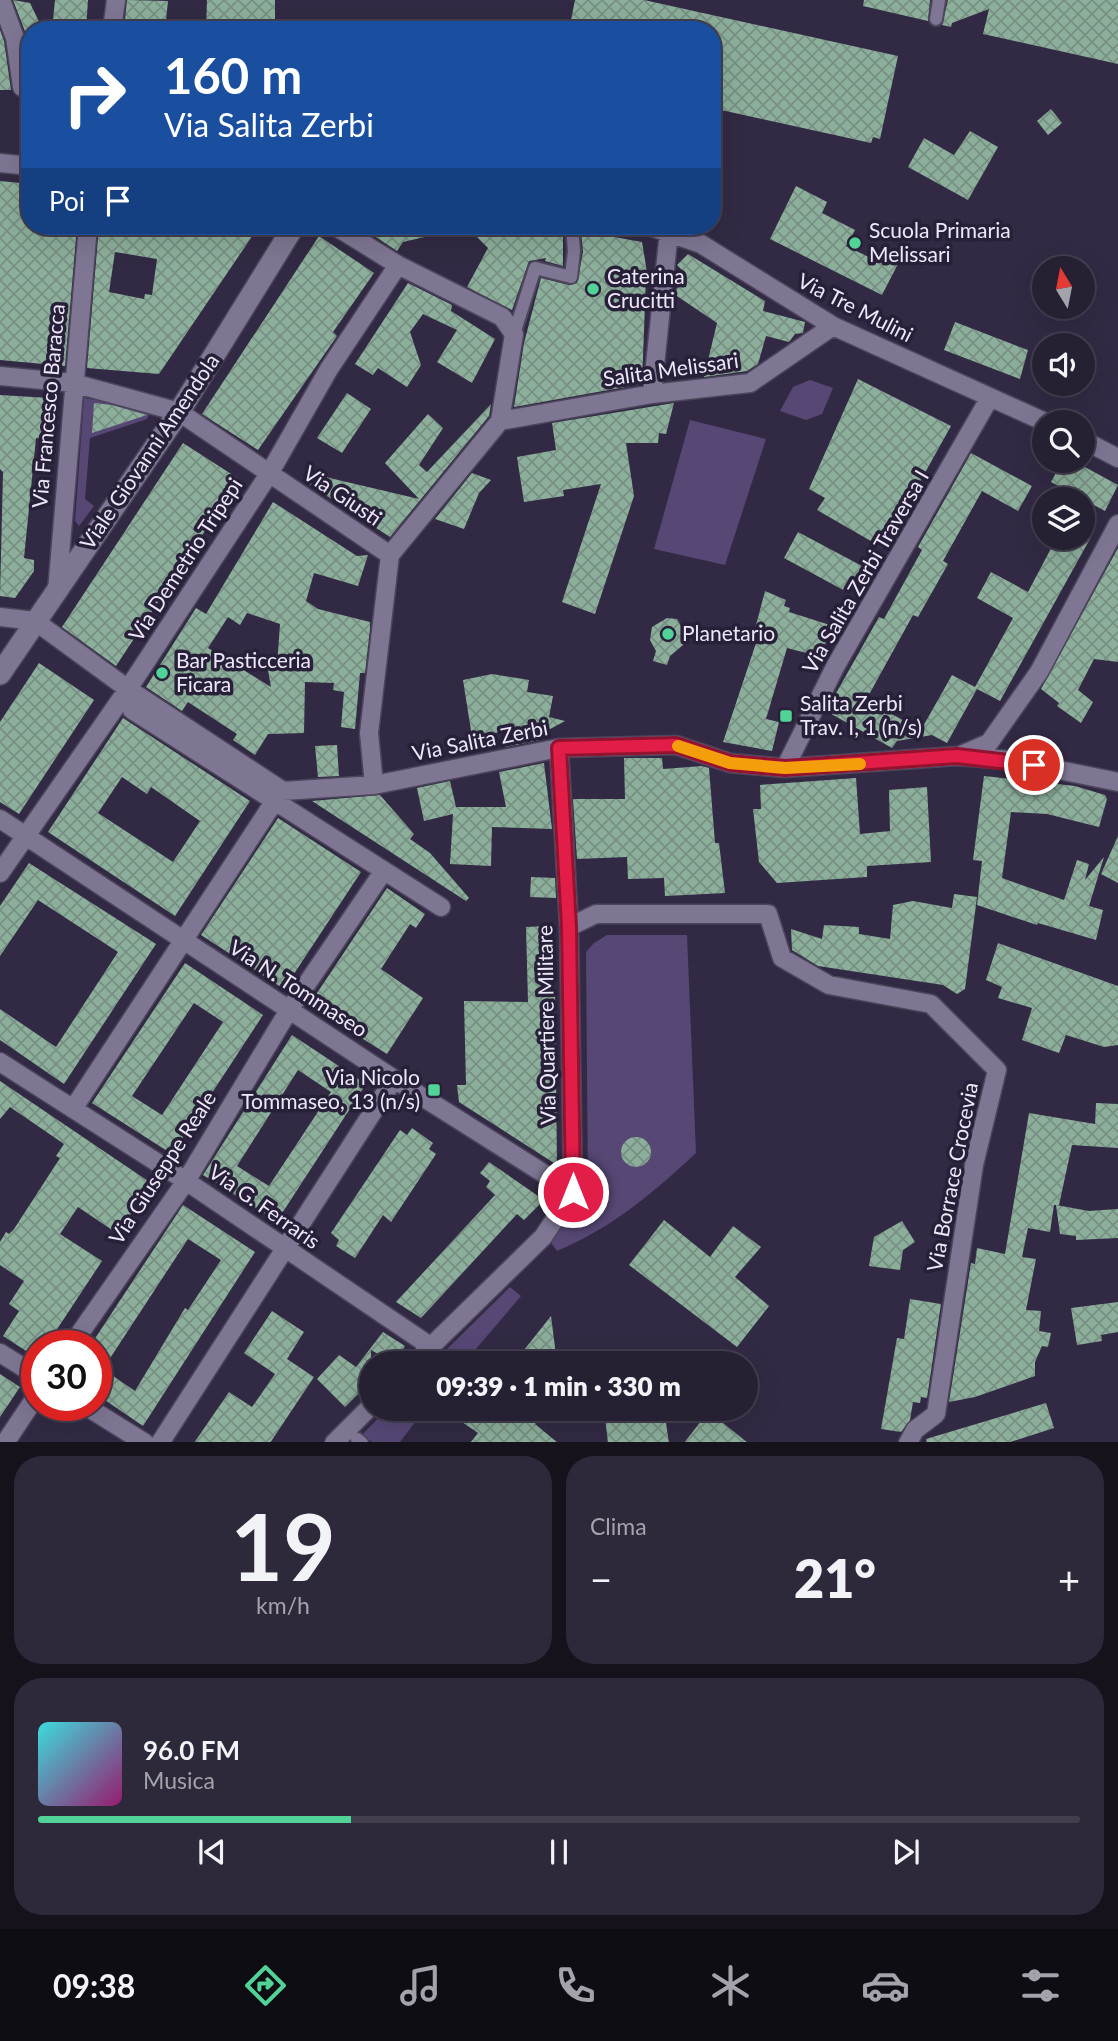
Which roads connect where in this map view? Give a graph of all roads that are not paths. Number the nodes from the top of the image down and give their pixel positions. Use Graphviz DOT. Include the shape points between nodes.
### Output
graph roads {
  1 [pos="1,0"];
  2 [pos="116,0"];
  3 [pos="939,0"];
  4 [pos="936,19"];
  5 [pos="113,21"];
  6 [pos="21,80"];
  7 [pos="0,163"];
  8 [pos="21,165"];
  9 [pos="87,235"];
  10 [pos="288,235"];
  11 [pos="350,235"];
  12 [pos="573,235"];
  13 [pos="669,235"];
  14 [pos="679,235"];
  15 [pos="398,265"];
  16 [pos="833,326"];
  17 [pos="514,334"];
  18 [pos="0,376"];
  19 [pos="73,383"];
  20 [pos="652,394"];
  21 [pos="989,399"];
  22 [pos="179,412"];
  23 [pos="1032,417"];
  24 [pos="500,421"];
  25 [pos="1095,446"];
  26 [pos="1118,458"];
  27 [pos="269,474"];
  28 [pos="1118,524"];
  29 [pos="390,555"];
  30 [pos="57,591"];
  31 [pos="0,617"];
  32 [pos="35,621"];
  33 [pos="0,674"];
  34 [pos="128,689"];
  35 [pos="559,748"];
  36 [pos="957,756"];
  37 [pos="785,768"];
  38 [pos="1118,782"];
  39 [pos="374,785"];
  40 [pos="274,802"];
  41 [pos="0,819"];
  42 [pos="24,836"];
  43 [pos="383,872"];
  44 [pos="0,873"];
  45 [pos="441,907"];
  46 [pos="569,927"];
  47 [pos="183,940"];
  48 [pos="289,1010"];
  49 [pos="0,1062"];
  50 [pos="394,1079"];
  51 [pos="73,1109"];
  52 [pos="186,1181"];
  53 [pos="573,1192"];
  54 [pos="285,1250"];
  55 [pos="82,1330"];
  56 [pos="430,1346"];
  57 [pos="425,1351"];
  58 [pos="0,1353"];
  59 [pos="21,1366"];
  60 [pos="359,1418"];
  61 [pos="21,1419"];
  62 [pos="110,1421"];
  63 [pos="6,1442"];
  64 [pos="143,1442"];
  65 [pos="161,1442"];
  66 [pos="335,1442"];
  67 [pos="909,1442"];
  1 -- 6 [label="street" via="15,38"];
  2 -- 5 [label="street"];
  3 -- 4 [label="street"];
  7 -- 8 [label="street"];
  9 -- 19 [label="street, Via Francesco Baracca"];
  10 -- 22 [label="street, Viale Giovanni Amendola"];
  11 -- 15 [label="street"];
  12 -- 17 [label="street" via="570,276 535,268"];
  13 -- 20 [label="street"];
  14 -- 16 [label="street, Via Tre Mulini" via="701,244"];
  15 -- 17 [label="street" via="502,317"];
  15 -- 27 [label="street, Via Demetrio Tripepi" via="329,369"];
  16 -- 20 [label="street, Salita Melissari" via="750,383"];
  16 -- 21 [label="street, Via Tre Mulini"];
  17 -- 24 [label="street"];
  18 -- 19 [label="street, Via Giusti"];
  19 -- 22 [label="street, Via Giusti"];
  19 -- 30 [label="street, Via Francesco Baracca"];
  20 -- 24 [label="street, Salita Melissari"];
  21 -- 23 [label="street, Via Tre Mulini"];
  21 -- 37 [label="street, Via Salita Zerbi Traversa I" via="835,667"];
  22 -- 27 [label="street, Via Giusti"];
  22 -- 30 [label="street, Viale Giovanni Amendola"];
  24 -- 29 [label="street"];
  25 -- 26 [label="street"];
  27 -- 29 [label="street, Via Giusti"];
  27 -- 34 [label="street, Via Demetrio Tripepi"];
  28 -- 36 [label="street" via="1031,682 989,743"];
  29 -- 39 [label="street" via="369,733"];
  30 -- 32 [label="street, Viale Giovanni Amendola"];
  31 -- 32 [label="street"];
  32 -- 33 [label="street, Viale Giovanni Amendola"];
  32 -- 34 [label="street, Via Salita Zerbi"];
  34 -- 39 [label="street, Via Salita Zerbi" via="283,791"];
  34 -- 40 [label="street" via="132,710"];
  34 -- 42 [label="street, Via Demetrio Tripepi"];
  35 -- 37 [label="street, Via Salita Zerbi" via="676,745 730,763"];
  35 -- 39 [label="street, Via Salita Zerbi"];
  35 -- 46 [label="street, Via Quartiere Militare"];
  36 -- 37 [label="street, Via Salita Zerbi"];
  36 -- 38 [label="street, Via Salita Zerbi" via="1010,760"];
  40 -- 43 [label="street"];
  40 -- 47 [label="street"];
  41 -- 42 [label="street, Via N. Tommaseo"];
  42 -- 44 [label="street, Via Demetrio Tripepi"];
  42 -- 47 [label="street, Via N. Tommaseo"];
  43 -- 45 [label="street"];
  43 -- 48 [label="street, Via Giuseppe Reale"];
  46 -- 53 [label="street, Via Quartiere Militare"];
  46 -- 67 [label="street, Via Borrace Crocevia" via="596,914 768,914 782,958 829,985 931,1004 997,1070 974,1165 936,1414 915,1430"];
  47 -- 48 [label="street, Via N. Tommaseo"];
  47 -- 51 [label="street"];
  48 -- 50 [label="street, Via N. Tommaseo"];
  48 -- 52 [label="street, Via Giuseppe Reale"];
  49 -- 51 [label="street, Via G. Ferraris"];
  50 -- 53 [label="street, Via N. Tommaseo"];
  50 -- 54 [label="street"];
  51 -- 52 [label="street, Via G. Ferraris"];
  52 -- 54 [label="street, Via G. Ferraris"];
  52 -- 55 [label="street, Via Giuseppe Reale"];
  53 -- 56 [label="street" via="543,1237"];
  54 -- 56 [label="street, Via G. Ferraris"];
  54 -- 65 [label="street"];
  56 -- 57 [label="street"];
  58 -- 59 [label="street"];
  60 -- 66 [label="street"];
  61 -- 63 [label="street"];
  62 -- 64 [label="street"];
}
